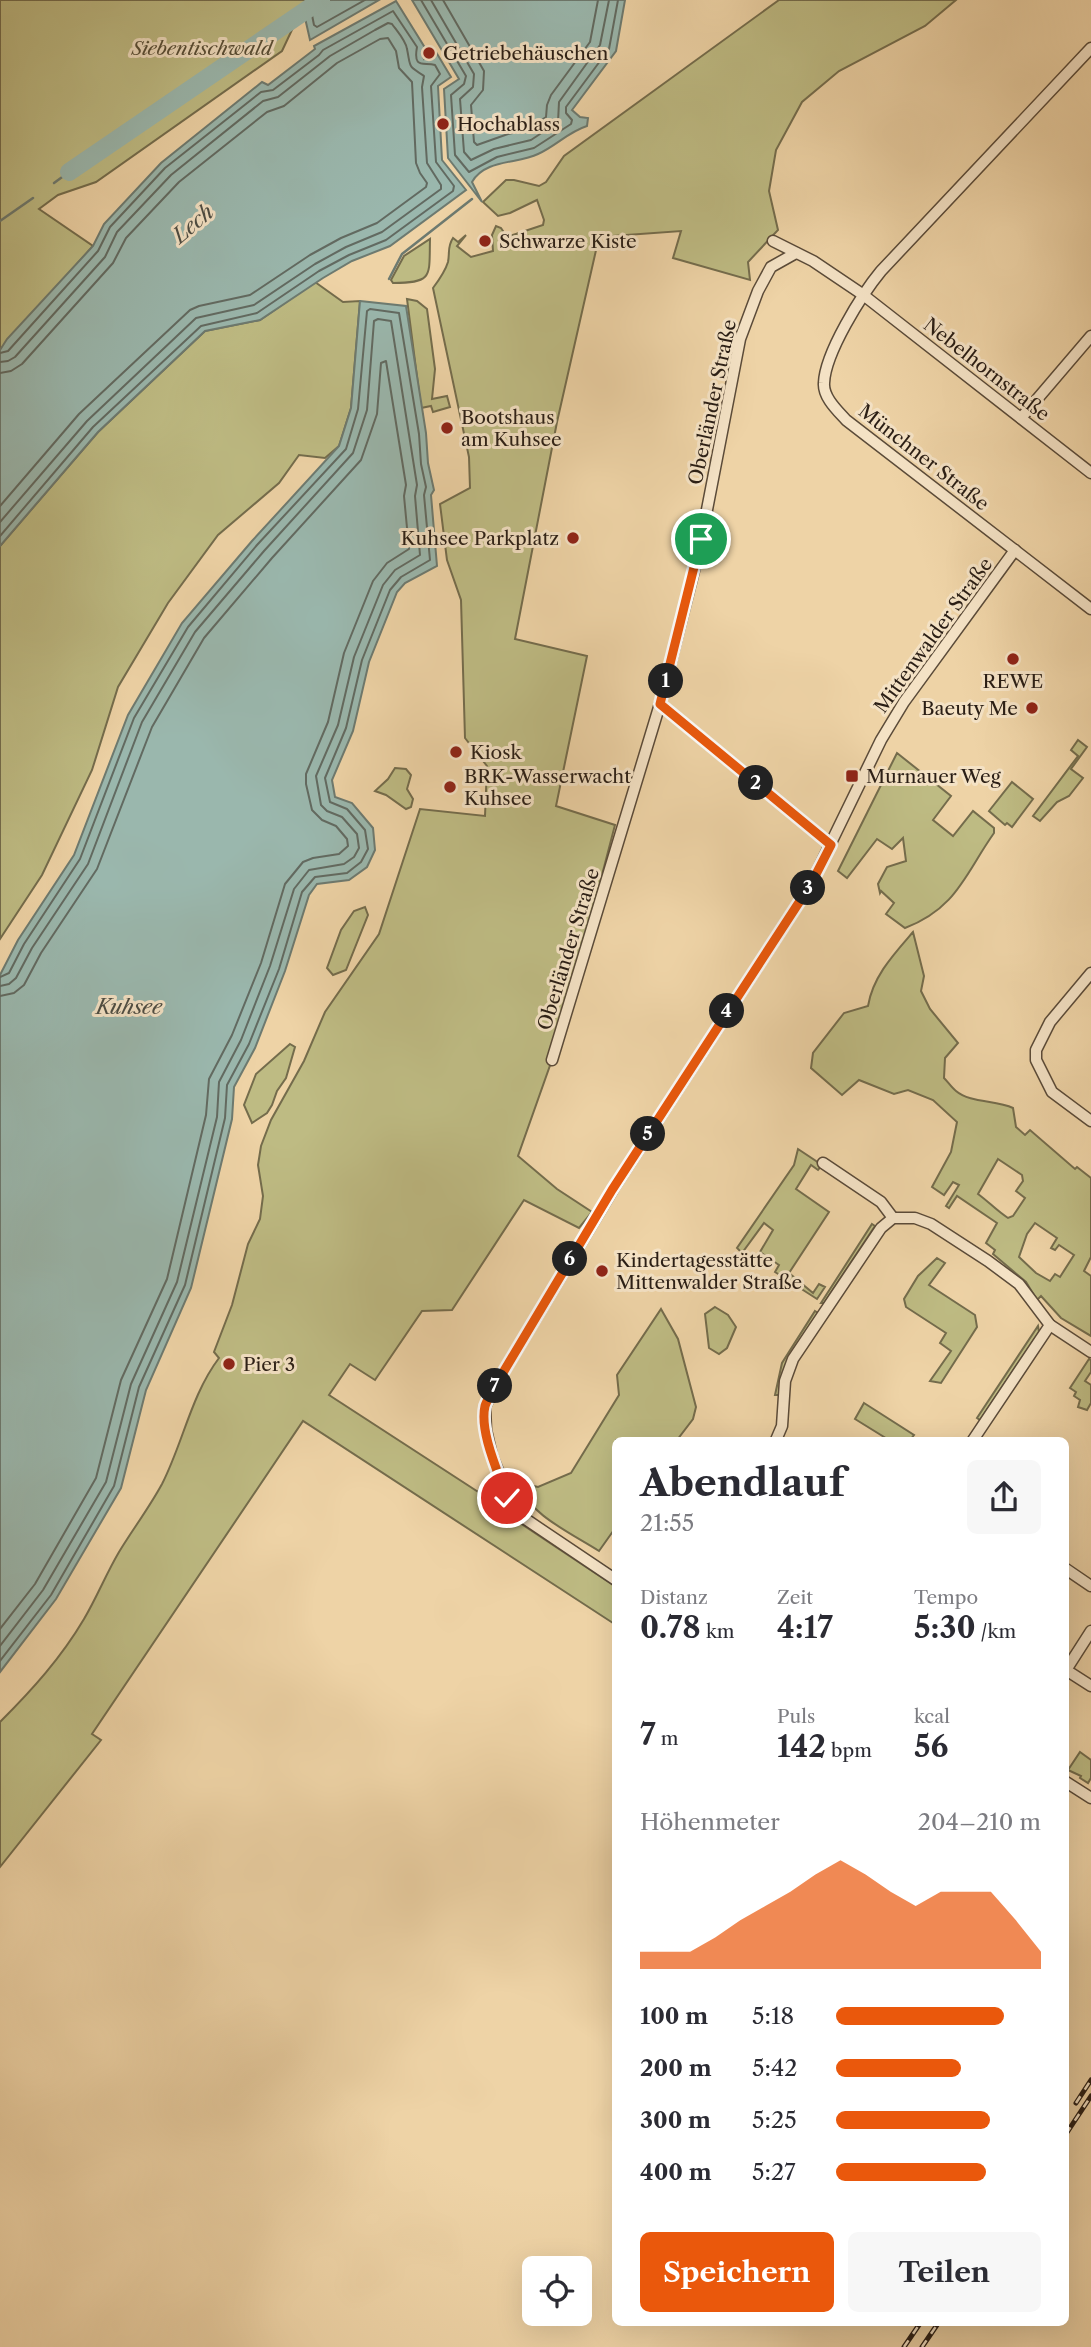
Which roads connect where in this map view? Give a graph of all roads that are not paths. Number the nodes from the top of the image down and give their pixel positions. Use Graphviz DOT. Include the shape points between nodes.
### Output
graph roads {
  1 [pos="1091,48"];
  2 [pos="773,241"];
  3 [pos="796,253"];
  4 [pos="862,294"];
  5 [pos="1091,336"];
  6 [pos="1021,418"];
  7 [pos="1091,473"];
  8 [pos="1015,550"];
  9 [pos="1091,609"];
  10 [pos="660,704"];
  11 [pos="831,845"];
  12 [pos="1091,973"];
  13 [pos="552,1060"];
  14 [pos="1091,1121"];
  15 [pos="823,1163"];
  16 [pos="893,1218"];
  17 [pos="1050,1325"];
  18 [pos="1091,1352"];
  19 [pos="782,1437"];
  20 [pos="975,1437"];
  21 [pos="1069,1571"];
  22 [pos="612,1577"];
  23 [pos="1091,1586"];
  24 [pos="1091,1631"];
  25 [pos="1069,1665"];
  26 [pos="1069,1672"];
  27 [pos="1091,1686"];
  28 [pos="1069,1784"];
  29 [pos="1091,1798"];
  1 -- 4 [label="street"];
  2 -- 3 [label="street"];
  3 -- 4 [label="street"];
  3 -- 10 [label="street, Oberländer Straße" via="771,267 740,339 692,580"];
  4 -- 6 [label="street, Nebelhornstraße"];
  4 -- 8 [label="street, Münchner Straße" via="829,361 823,386 831,404"];
  5 -- 6 [label="street"];
  6 -- 7 [label="street, Nebelhornstraße"];
  8 -- 9 [label="street, Münchner Straße"];
  8 -- 11 [label="street, Mittenwalder Straße" via="904,702"];
  10 -- 11 [label="street"];
  10 -- 13 [label="street, Oberländer Straße"];
  11 -- 22 [label="street, Mittenwalder Straße" via="811,884 582,1239 485,1407 492,1456 515,1512"];
  12 -- 14 [label="street" via="1050,1022 1036,1050 1036,1060 1052,1092"];
  15 -- 16 [label="street" via="881,1202"];
  16 -- 17 [label="street" via="931,1224 988,1261 1019,1284"];
  16 -- 19 [label="street" via="881,1228 793,1359 785,1381"];
  17 -- 18 [label="street"];
  17 -- 20 [label="street"];
  21 -- 23 [label="street"];
  24 -- 25 [label="street"];
  26 -- 27 [label="street"];
  28 -- 29 [label="street"];
}
